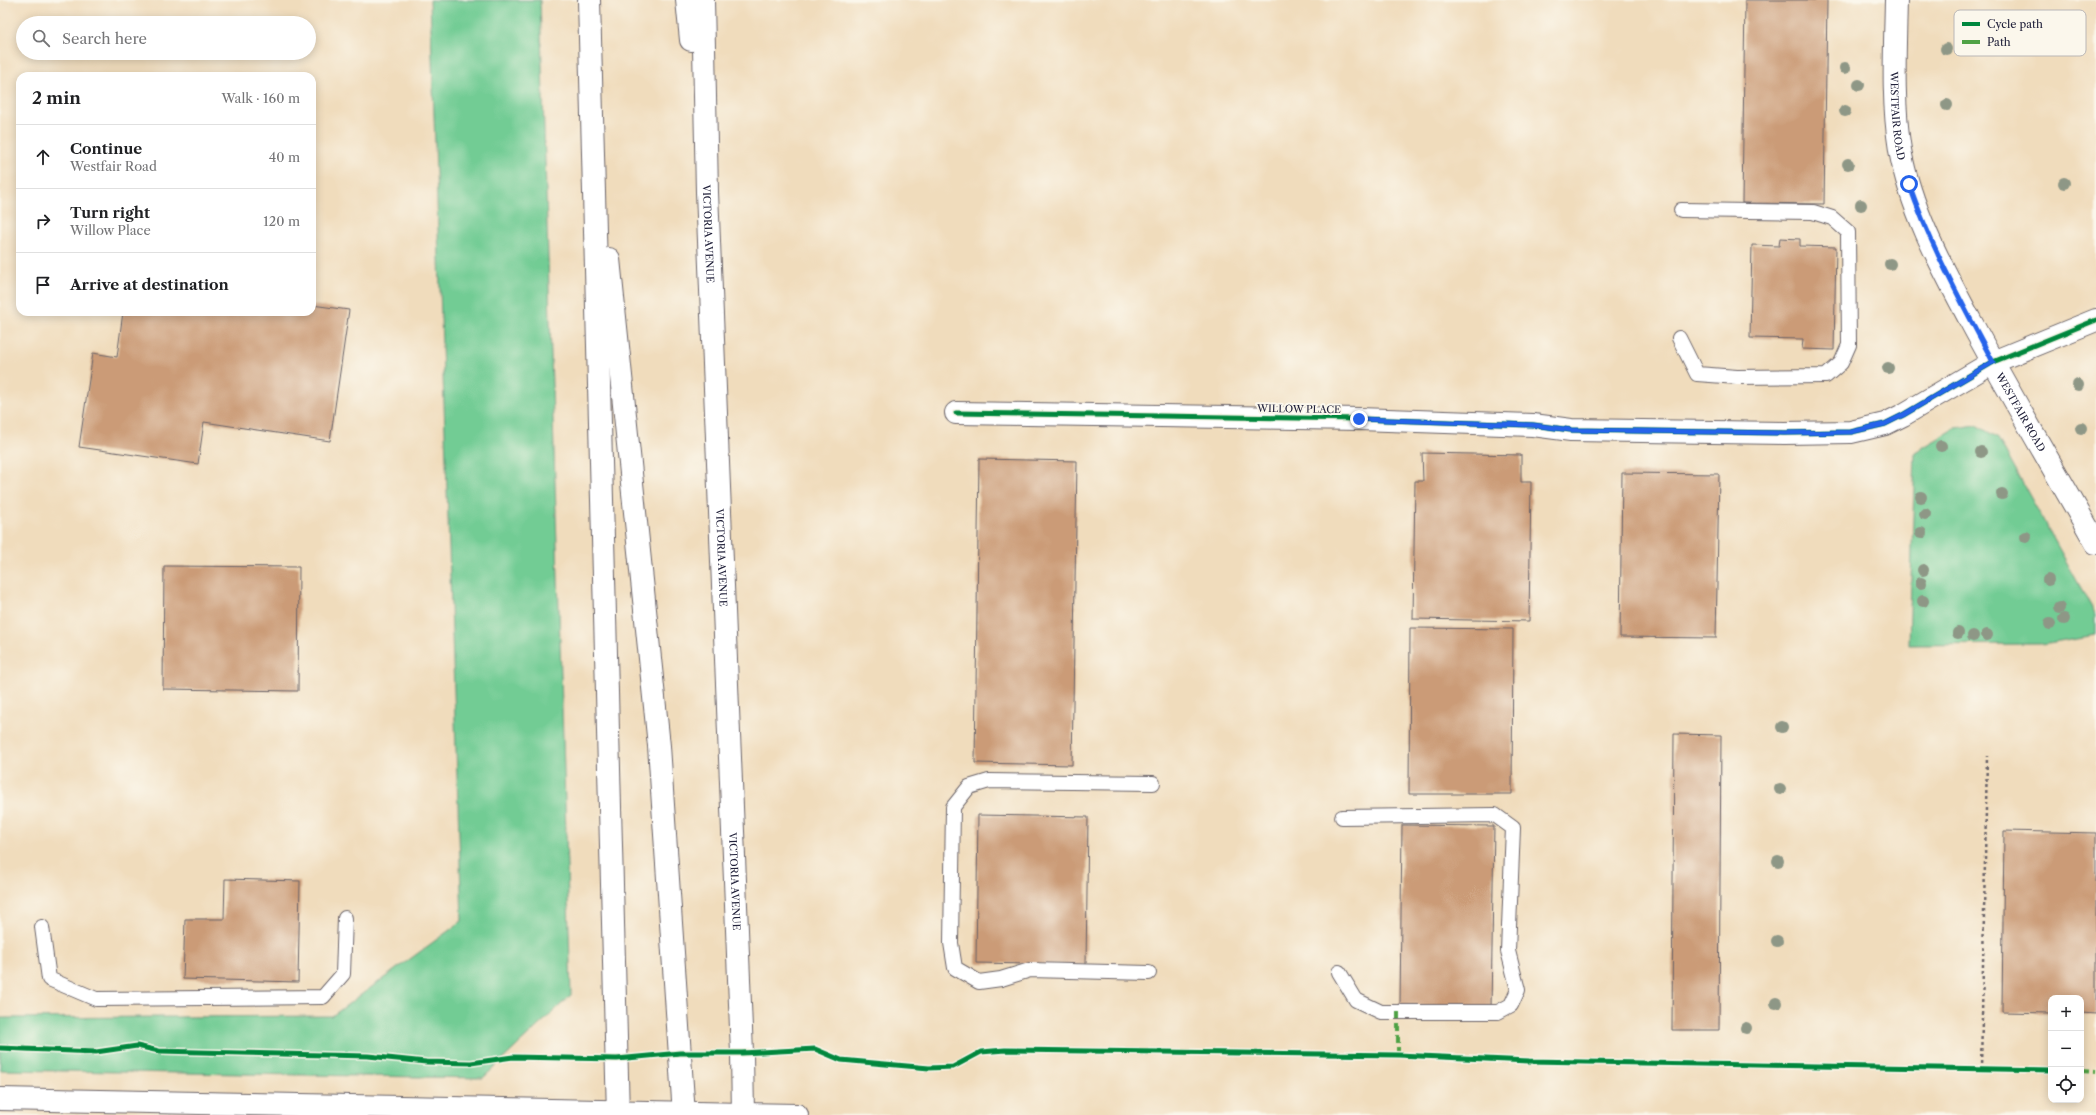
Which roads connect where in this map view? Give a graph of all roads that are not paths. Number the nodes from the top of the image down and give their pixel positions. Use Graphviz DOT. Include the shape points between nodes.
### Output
graph roads {
  1 [pos="589,0"];
  2 [pos="687,0"];
  3 [pos="703,0"];
  4 [pos="1896,0"];
  5 [pos="592,85"];
  6 [pos="707,192"];
  7 [pos="1681,210"];
  8 [pos="2096,320"];
  9 [pos="1679,338"];
  10 [pos="1993,362"];
  11 [pos="956,413"];
  12 [pos="2096,543"];
  13 [pos="1152,783"];
  14 [pos="1342,817"];
  15 [pos="345,918"];
  16 [pos="42,927"];
  17 [pos="1339,972"];
  18 [pos="1149,973"];
  19 [pos="0,1099"];
  20 [pos="619,1113"];
  21 [pos="684,1114"];
  22 [pos="743,1115"];
  23 [pos="797,1115"];
  1 -- 5 [label="main road"];
  2 -- 6 [label="main road"];
  3 -- 6 [label="main road, VICTORIA AVENUE"];
  4 -- 10 [label="main road, WESTFAIR ROAD" via="1895,75 1900,151 1925,228 1942,267"];
  5 -- 20 [label="main road"];
  5 -- 21 [label="main road" via="658,746"];
  6 -- 22 [label="main road, VICTORIA AVENUE" via="742,1037"];
  7 -- 9 [label="lane" via="1813,212 1832,218 1848,232 1849,345 1841,363 1826,376 1737,377 1697,374"];
  8 -- 10 [label="main road, WILLOW PLACE"];
  10 -- 11 [label="main road, WILLOW PLACE" via="1885,424 1851,432 1571,430 1533,425 1359,419"];
  10 -- 12 [label="main road, WESTFAIR ROAD"];
  13 -- 18 [label="lane" via="989,781 969,787 953,807 951,943 956,968 979,982 1001,979 1030,970"];
  14 -- 17 [label="lane" via="1495,815 1513,828 1508,950 1518,990 1511,1004 1498,1012 1381,1012 1356,1000"];
  15 -- 16 [label="lane" via="343,974 323,997 96,999 49,979"];
  19 -- 20 [label="main road"];
  20 -- 21 [label="main road"];
  21 -- 22 [label="main road"];
  22 -- 23 [label="main road"];
}
